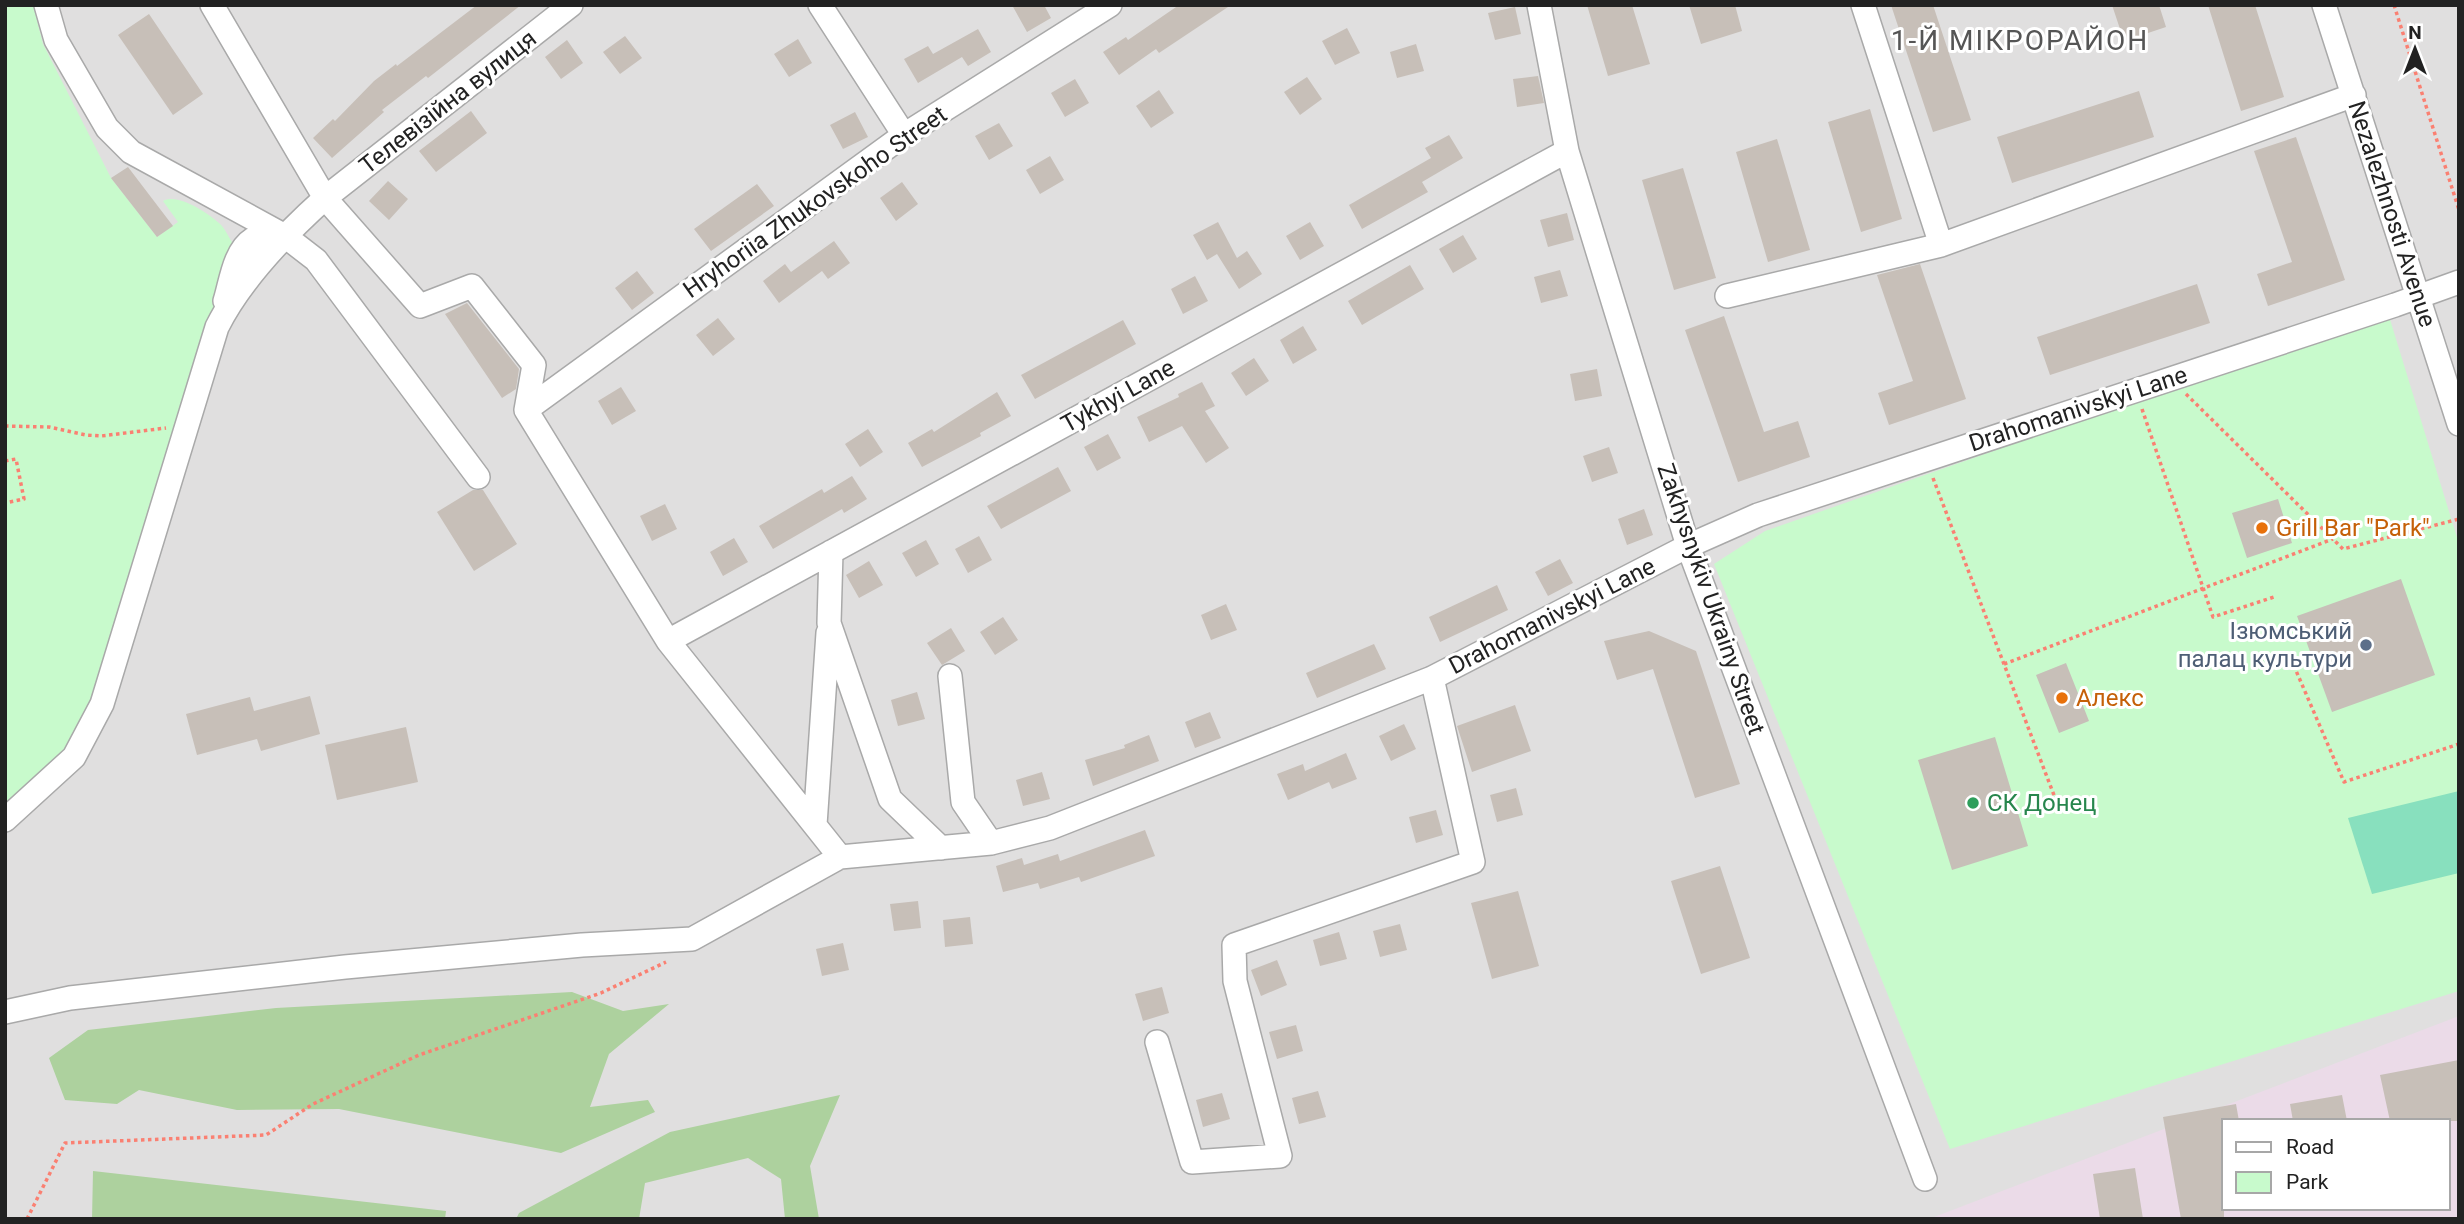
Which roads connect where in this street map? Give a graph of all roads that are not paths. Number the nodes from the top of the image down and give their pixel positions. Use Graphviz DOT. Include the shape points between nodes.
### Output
graph roads {
  1 [pos="47,5"];
  2 [pos="212,5"];
  3 [pos="571,5"];
  4 [pos="820,5"];
  5 [pos="1110,5"];
  6 [pos="1539,5"];
  7 [pos="1863,5"];
  8 [pos="2324,5"];
  9 [pos="2354,95"];
  10 [pos="904,135"];
  11 [pos="1567,151"];
  12 [pos="325,198"];
  13 [pos="231,207"];
  14 [pos="280,233"];
  15 [pos="1941,245"];
  16 [pos="239,257"];
  17 [pos="2459,282"];
  18 [pos="1727,296"];
  19 [pos="2419,297"];
  20 [pos="218,324"];
  21 [pos="526,410"];
  22 [pos="2459,424"];
  23 [pos="478,477"];
  24 [pos="1688,546"];
  25 [pos="831,552"];
  26 [pos="829,623"];
  27 [pos="668,641"];
  28 [pos="950,676"];
  29 [pos="1432,678"];
  30 [pos="5,820"];
  31 [pos="815,825"];
  32 [pos="991,844"];
  33 [pos="941,848"];
  34 [pos="840,857"];
  35 [pos="5,1012"];
  36 [pos="1157,1042"];
  37 [pos="1925,1179"];
  1 -- 13 [label="street" via="56,40 107,128 131,152"];
  2 -- 12 [label="street"];
  3 -- 12 [label="street, Телевізійна вулиця"];
  4 -- 10 [label="street"];
  5 -- 10 [label="street, Hryhoriia Zhukovskoho Street"];
  6 -- 11 [label="street, Zakhysnykiv Ukrainy Street"];
  7 -- 15 [label="street"];
  8 -- 9 [label="street, Nezalezhnosti Avenue"];
  9 -- 15 [label="street"];
  9 -- 19 [label="street, Nezalezhnosti Avenue"];
  10 -- 21 [label="street, Hryhoriia Zhukovskoho Street"];
  11 -- 24 [label="street, Zakhysnykiv Ukrainy Street"];
  11 -- 25 [label="street, Tykhyi Lane"];
  12 -- 14 [label="street, Телевізійна вулиця"];
  12 -- 21 [label="street" via="420,306 472,286 534,365"];
  13 -- 14 [label="street"];
  13 -- 16 [label="street" via="242,237"];
  14 -- 16 [label="street" via="253,239"];
  14 -- 20 [label="street"];
  14 -- 23 [label="street" via="316,260"];
  15 -- 18 [label="street"];
  16 -- 20 [label="street"];
  17 -- 19 [label="street, Drahomanivskyi Lane"];
  19 -- 22 [label="street, Nezalezhnosti Avenue"];
  19 -- 24 [label="street, Drahomanivskyi Lane" via="1758,515"];
  20 -- 30 [label="street" via="103,704 74,757"];
  21 -- 27 [label="street"];
  24 -- 29 [label="street, Drahomanivskyi Lane"];
  24 -- 37 [label="street, Zakhysnykiv Ukrainy Street"];
  25 -- 26 [label="street"];
  25 -- 27 [label="street, Tykhyi Lane"];
  26 -- 31 [label="street"];
  26 -- 33 [label="street" via="890,799"];
  27 -- 31 [label="street"];
  28 -- 32 [label="street" via="963,802"];
  29 -- 32 [label="street, Drahomanivskyi Lane" via="1050,828"];
  29 -- 36 [label="street" via="1473,863 1234,945 1235,981 1280,1156 1192,1162"];
  31 -- 34 [label="street"];
  32 -- 33 [label="street, Drahomanivskyi Lane"];
  33 -- 34 [label="street, Drahomanivskyi Lane"];
  34 -- 35 [label="street" via="692,939 345,967 70,998"];
}
